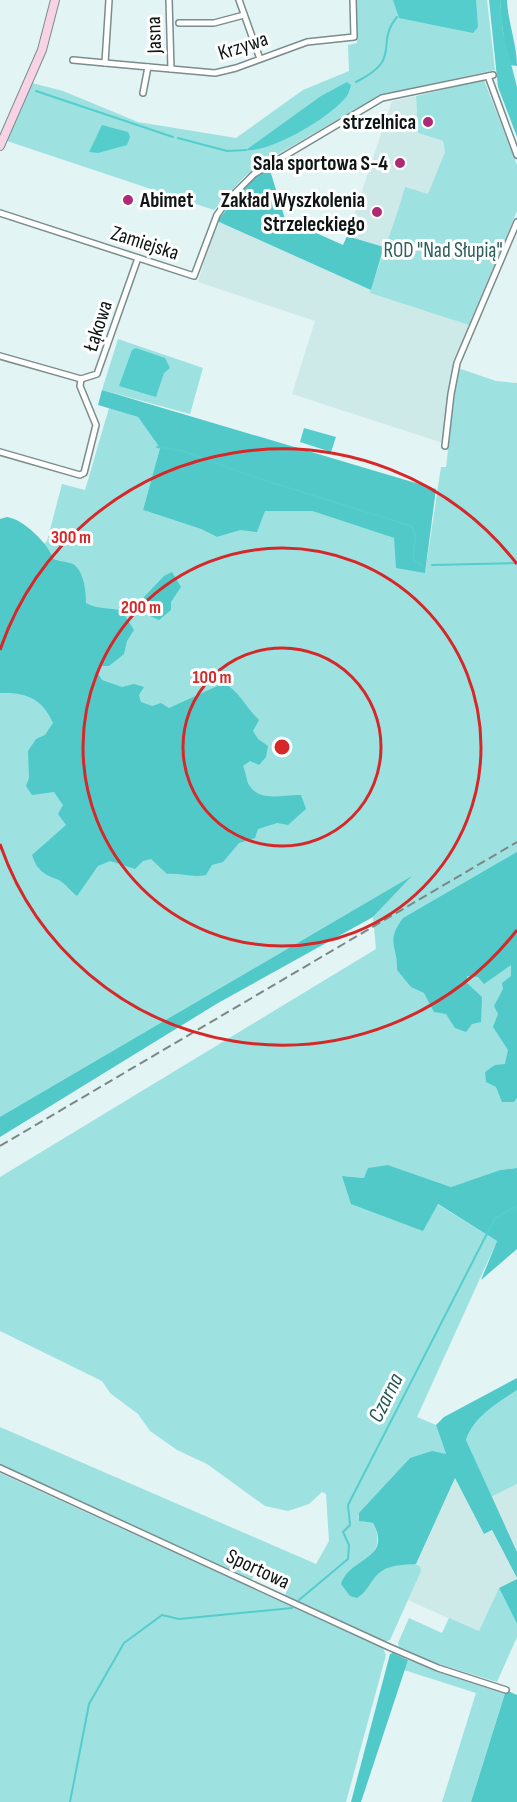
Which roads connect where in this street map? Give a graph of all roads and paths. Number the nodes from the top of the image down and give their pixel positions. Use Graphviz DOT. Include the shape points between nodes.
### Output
graph roads {
  1 [pos="55,0"];
  2 [pos="109,0"];
  3 [pos="169,0"];
  4 [pos="239,0"];
  5 [pos="352,0"];
  6 [pos="244,15"];
  7 [pos="179,23"];
  8 [pos="260,59"];
  9 [pos="73,60"];
  10 [pos="105,63"];
  11 [pos="148,67"];
  12 [pos="171,69"];
  13 [pos="143,93"];
  14 [pos="0,146"];
  15 [pos="517,155"];
  16 [pos="0,213"];
  17 [pos="517,222"];
  18 [pos="138,258"];
  19 [pos="0,356"];
  20 [pos="81,379"];
  21 [pos="445,446"];
  22 [pos="0,452"];
  23 [pos="0,1468"];
  24 [pos="506,1690"];
  1 -- 14 [label="main road" via="42,50"];
  2 -- 10 [label="street"];
  3 -- 12 [label="street, Jasna"];
  4 -- 6 [label="street"];
  5 -- 8 [label="street, Krzywa" via="354,37 307,42"];
  6 -- 7 [label="street, Jasna" via="214,23"];
  6 -- 8 [label="street"];
  8 -- 12 [label="street, Krzywa" via="215,73"];
  9 -- 10 [label="street, Krzywa"];
  10 -- 11 [label="street, Krzywa"];
  11 -- 12 [label="street, Krzywa"];
  11 -- 13 [label="street"];
  15 -- 18 [label="street, Zamiejska" via="490,76 382,98 254,174 217,215 194,276"];
  16 -- 18 [label="street, Zamiejska"];
  17 -- 21 [label="street" via="458,363"];
  18 -- 20 [label="street, Łąkowa" via="103,366 93,377"];
  19 -- 20 [label="street, Łąkowa"];
  20 -- 22 [label="street" via="80,386 96,425 84,473"];
  23 -- 24 [label="street, Sportowa" via="389,1647"];
}
